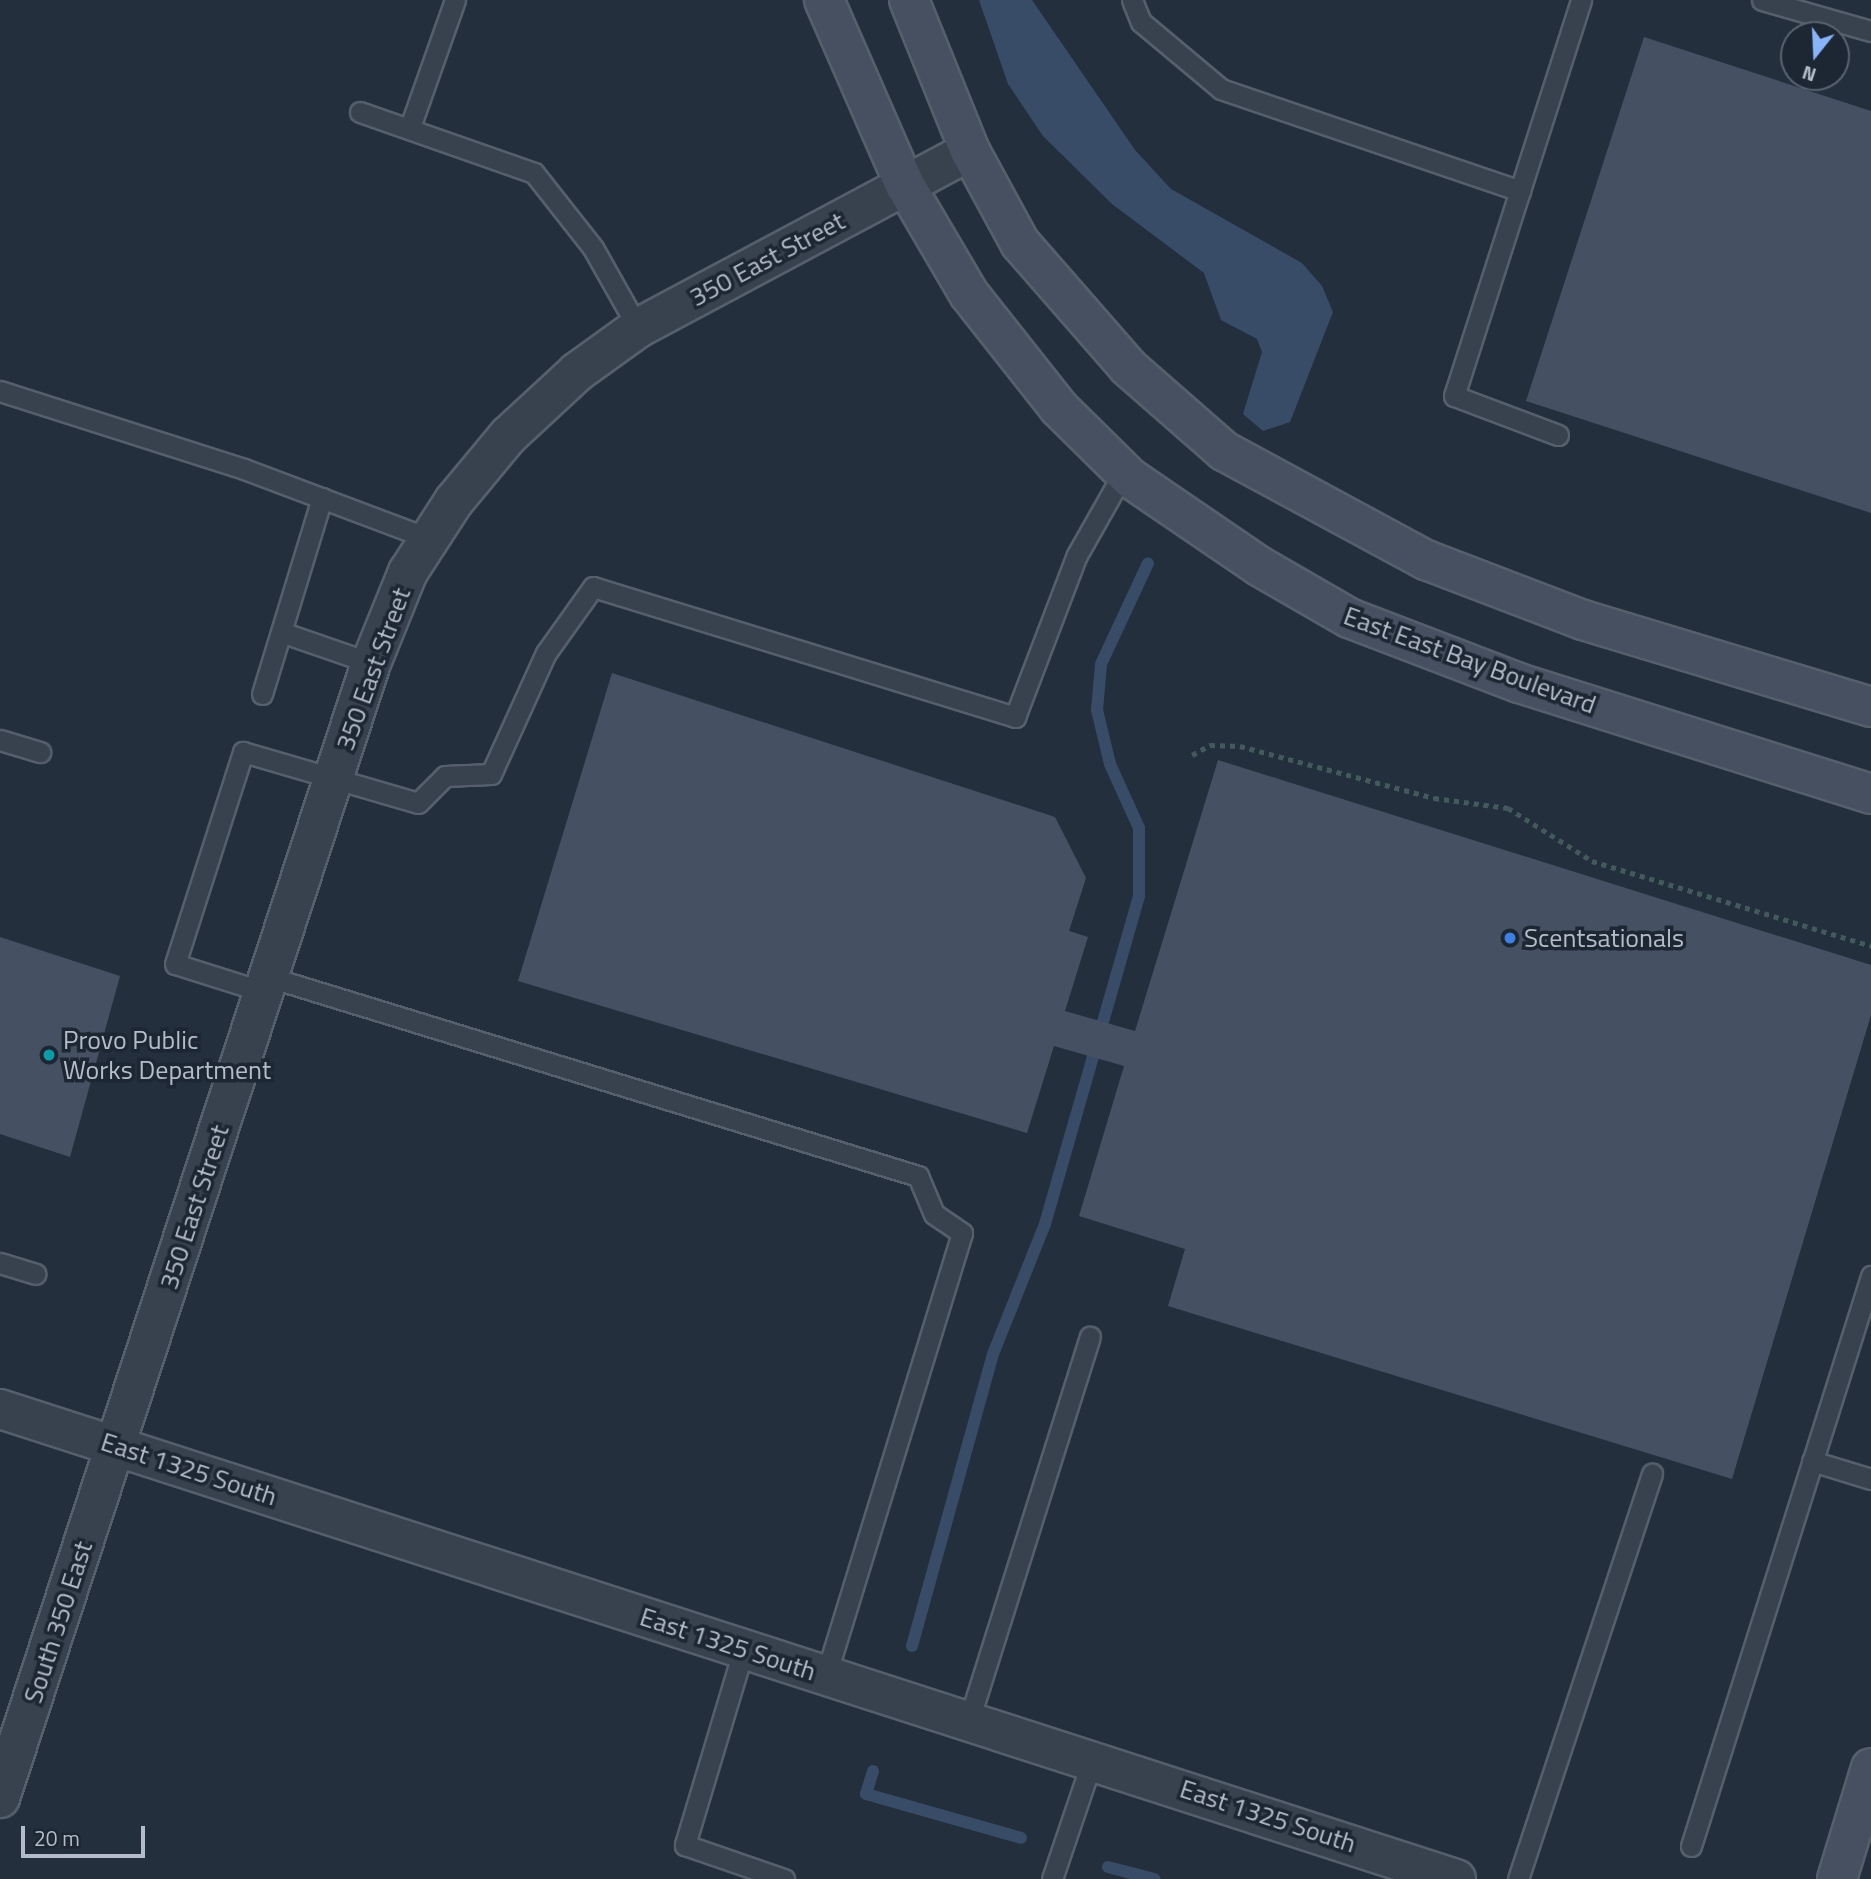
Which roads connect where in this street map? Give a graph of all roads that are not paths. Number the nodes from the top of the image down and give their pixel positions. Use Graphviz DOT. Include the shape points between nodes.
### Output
graph roads {
  1 [pos="455,0"];
  2 [pos="824,0"];
  3 [pos="909,0"];
  4 [pos="1132,0"];
  5 [pos="1581,0"];
  6 [pos="1762,0"];
  7 [pos="1871,32"];
  8 [pos="360,112"];
  9 [pos="410,127"];
  10 [pos="970,151"];
  11 [pos="905,185"];
  12 [pos="1520,191"];
  13 [pos="638,328"];
  14 [pos="0,391"];
  15 [pos="1558,435"];
  16 [pos="1124,472"];
  17 [pos="322,498"];
  18 [pos="430,539"];
  19 [pos="281,632"];
  20 [pos="371,663"];
  21 [pos="262,694"];
  22 [pos="1871,706"];
  23 [pos="0,740"];
  24 [pos="40,752"];
  25 [pos="333,781"];
  26 [pos="1871,794"];
  27 [pos="266,984"];
  28 [pos="0,1263"];
  29 [pos="35,1274"];
  30 [pos="1871,1276"];
  31 [pos="1090,1337"];
  32 [pos="0,1409"];
  33 [pos="116,1446"];
  34 [pos="1812,1461"];
  35 [pos="1652,1474"];
  36 [pos="1871,1479"];
  37 [pos="744,1648"];
  38 [pos="826,1675"];
  39 [pos="970,1720"];
  40 [pos="9,1738"];
  41 [pos="1093,1758"];
  42 [pos="1871,1768"];
  43 [pos="0,1798"];
  44 [pos="1691,1846"];
  45 [pos="785,1879"];
  46 [pos="1052,1879"];
  47 [pos="1456,1879"];
  48 [pos="1518,1879"];
  49 [pos="1837,1879"];
  1 -- 9 [label="lane"];
  2 -- 11 [label="street, East East Bay Boulevard"];
  3 -- 10 [label="street"];
  4 -- 12 [label="lane" via="1140,22 1221,89"];
  5 -- 12 [label="lane"];
  6 -- 7 [label="lane"];
  8 -- 9 [label="lane"];
  9 -- 13 [label="lane" via="534,173 593,248"];
  10 -- 11 [label="street, 350 East Street"];
  10 -- 22 [label="street" via="1020,243 1128,367 1224,451 1426,560 1583,620"];
  11 -- 13 [label="street, 350 East Street"];
  11 -- 16 [label="street, East East Bay Boulevard" via="969,294 1059,408"];
  12 -- 15 [label="lane" via="1454,396"];
  13 -- 18 [label="street, 350 East Street" via="577,372 508,436"];
  14 -- 17 [label="lane"];
  16 -- 25 [label="lane" via="1077,555 1016,717 593,587 567,615 546,653 491,775 445,776 418,803"];
  16 -- 26 [label="street, East East Bay Boulevard" via="1259,566 1349,618 1519,683"];
  17 -- 18 [label="lane"];
  17 -- 19 [label="lane"];
  18 -- 20 [label="street, 350 East Street" via="408,572"];
  19 -- 20 [label="lane"];
  19 -- 21 [label="lane"];
  20 -- 25 [label="street, 350 East Street"];
  23 -- 24 [label="lane"];
  25 -- 27 [label="street, 350 East Street"];
  25 -- 27 [label="lane" via="243,752 175,964"];
  27 -- 33 [label="street, 350 East Street"];
  27 -- 38 [label="lane" via="918,1176 934,1214 962,1233"];
  28 -- 29 [label="lane"];
  30 -- 34 [label="lane"];
  31 -- 39 [label="lane"];
  32 -- 33 [label="street, East 1325 South"];
  33 -- 37 [label="street, East 1325 South"];
  33 -- 40 [label="street, South 350 East"];
  34 -- 36 [label="lane"];
  34 -- 44 [label="lane"];
  35 -- 48 [label="lane"];
  37 -- 38 [label="street, East 1325 South"];
  37 -- 45 [label="lane" via="685,1845"];
  38 -- 39 [label="street, East 1325 South"];
  39 -- 41 [label="street, East 1325 South"];
  40 -- 43 [label="street, South 350 East"];
  41 -- 46 [label="lane"];
  41 -- 47 [label="street, East 1325 South"];
  42 -- 49 [label="street"];
}
